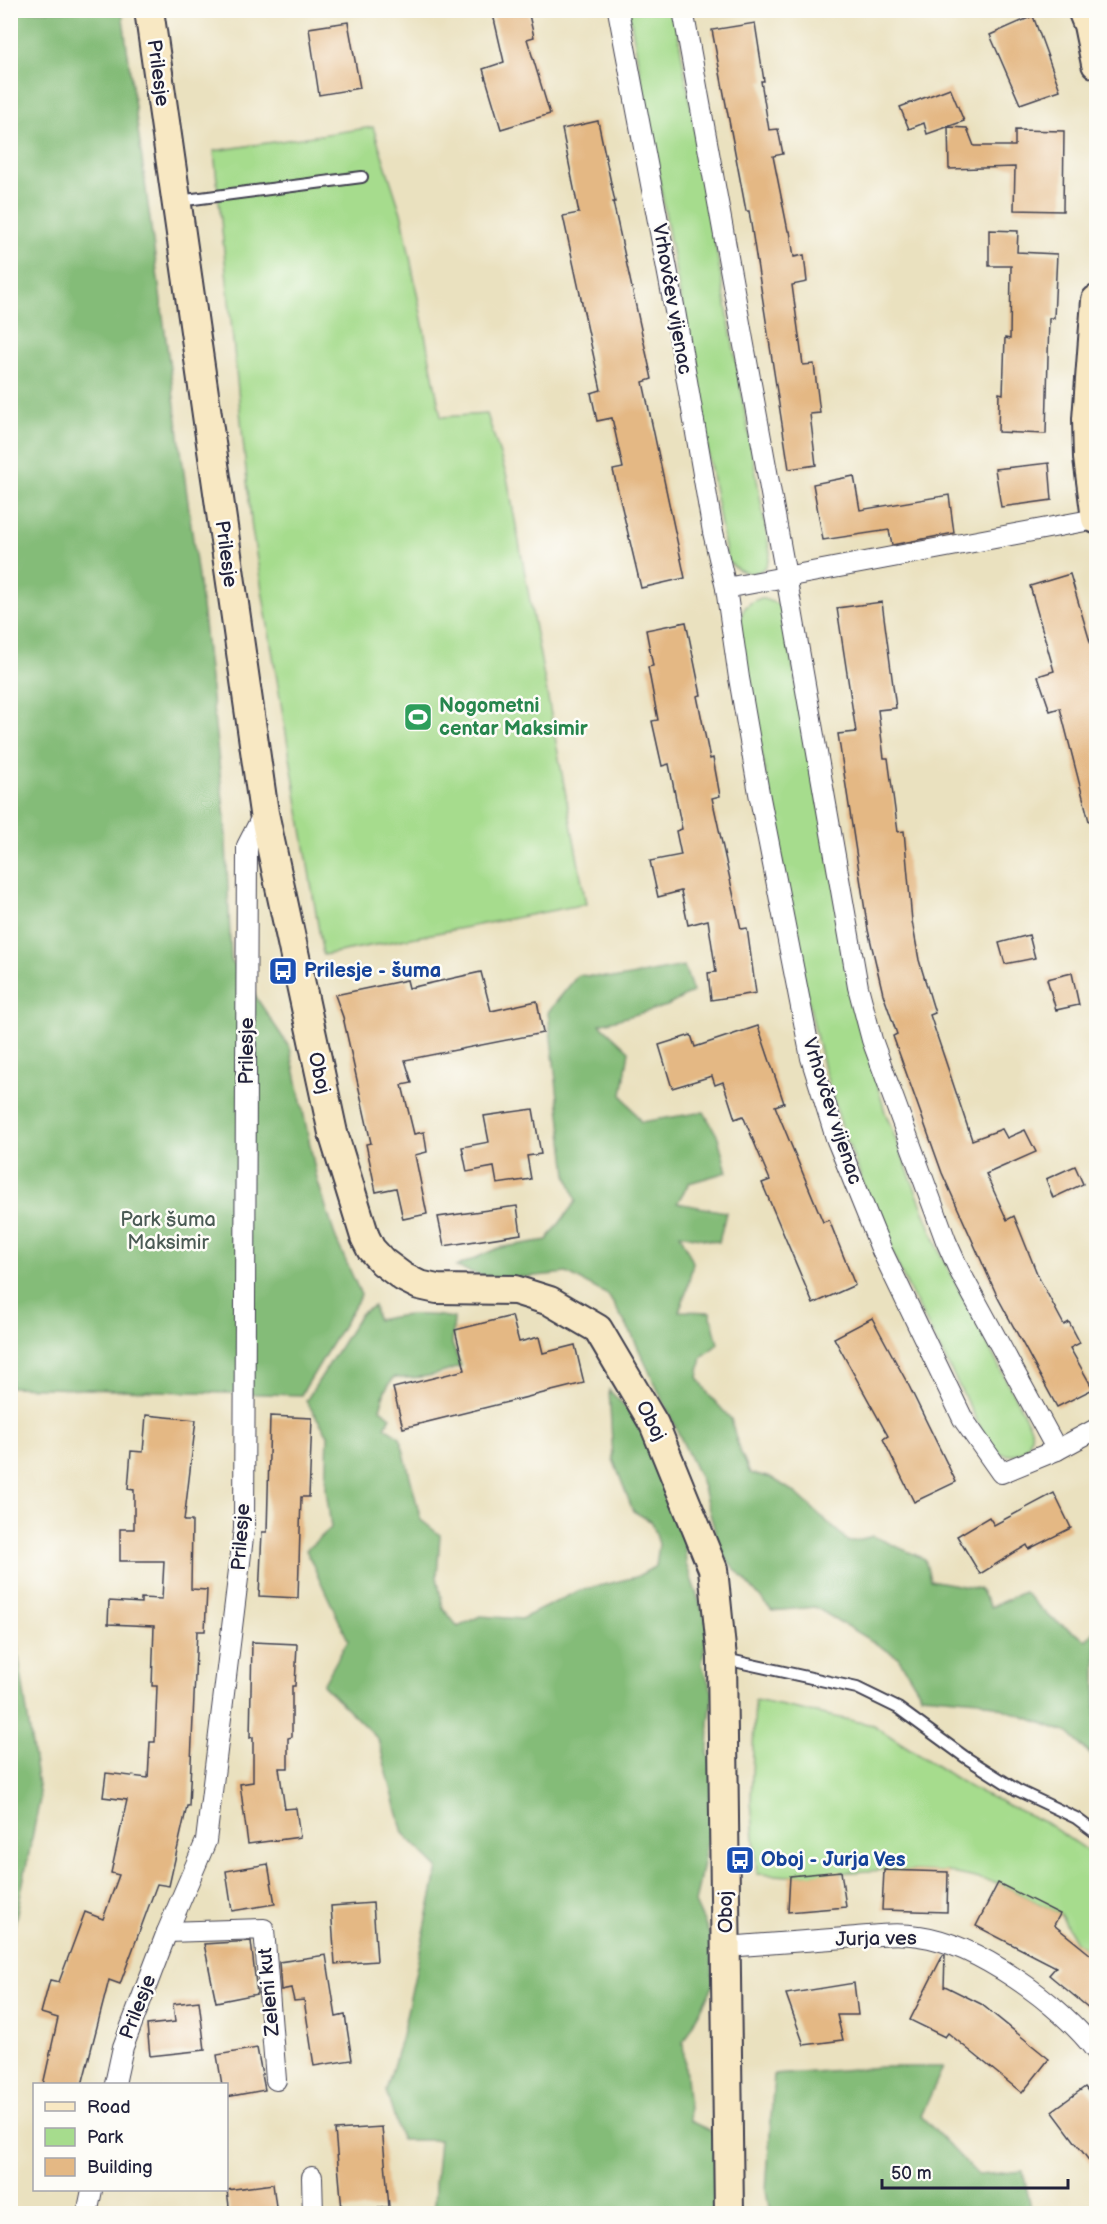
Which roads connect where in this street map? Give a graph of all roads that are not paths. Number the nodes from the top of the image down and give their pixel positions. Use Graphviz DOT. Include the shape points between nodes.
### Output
graph roads {
  1 [pos="149,10"];
  2 [pos="618,10"];
  3 [pos="683,10"];
  4 [pos="1082,10"];
  5 [pos="1096,64"];
  6 [pos="362,177"];
  7 [pos="177,201"];
  8 [pos="1096,300"];
  9 [pos="1096,519"];
  10 [pos="786,576"];
  11 [pos="726,588"];
  12 [pos="264,813"];
  13 [pos="1096,1429"];
  14 [pos="1058,1450"];
  15 [pos="722,1658"];
  16 [pos="1096,1833"];
  17 [pos="167,1932"];
  18 [pos="726,1947"];
  19 [pos="1096,2051"];
  20 [pos="276,2080"];
  21 [pos="115,2083"];
  22 [pos="312,2177"];
  23 [pos="92,2191"];
  24 [pos="87,2214"];
  25 [pos="313,2214"];
  26 [pos="729,2214"];
  1 -- 7 [label="street, Prilesje"];
  2 -- 11 [label="street, Vrhovčev vijenac"];
  3 -- 10 [label="street"];
  4 -- 5 [label="street"];
  6 -- 7 [label="lane"];
  7 -- 12 [label="street, Prilesje"];
  8 -- 9 [label="street" via="1087,419"];
  9 -- 10 [label="street"];
  10 -- 11 [label="street"];
  10 -- 14 [label="street" via="858,987 872,1040 959,1270"];
  11 -- 14 [label="street, Vrhovčev vijenac" via="739,678 811,1058 836,1138 882,1251 963,1419 1001,1473"];
  12 -- 15 [label="street, Oboj" via="333,1133 364,1237 383,1262 419,1286 515,1290 550,1300 597,1329 654,1424 713,1569"];
  12 -- 17 [label="street, Prilesje" via="247,846 244,1529 206,1841"];
  13 -- 14 [label="street, Vrhovčev vijenac"];
  15 -- 16 [label="lane" via="857,1688 898,1708 1017,1790 1076,1818"];
  15 -- 18 [label="street, Oboj"];
  17 -- 20 [label="street, Zeleni kut" via="264,1929"];
  17 -- 21 [label="street, Prilesje" via="123,2047"];
  18 -- 19 [label="street, Jurja ves" via="889,1935 919,1936 946,1943 982,1959 1049,2002 1084,2034"];
  18 -- 26 [label="street, Oboj"];
  22 -- 25 [label="street"];
  23 -- 24 [label="street"];
}
